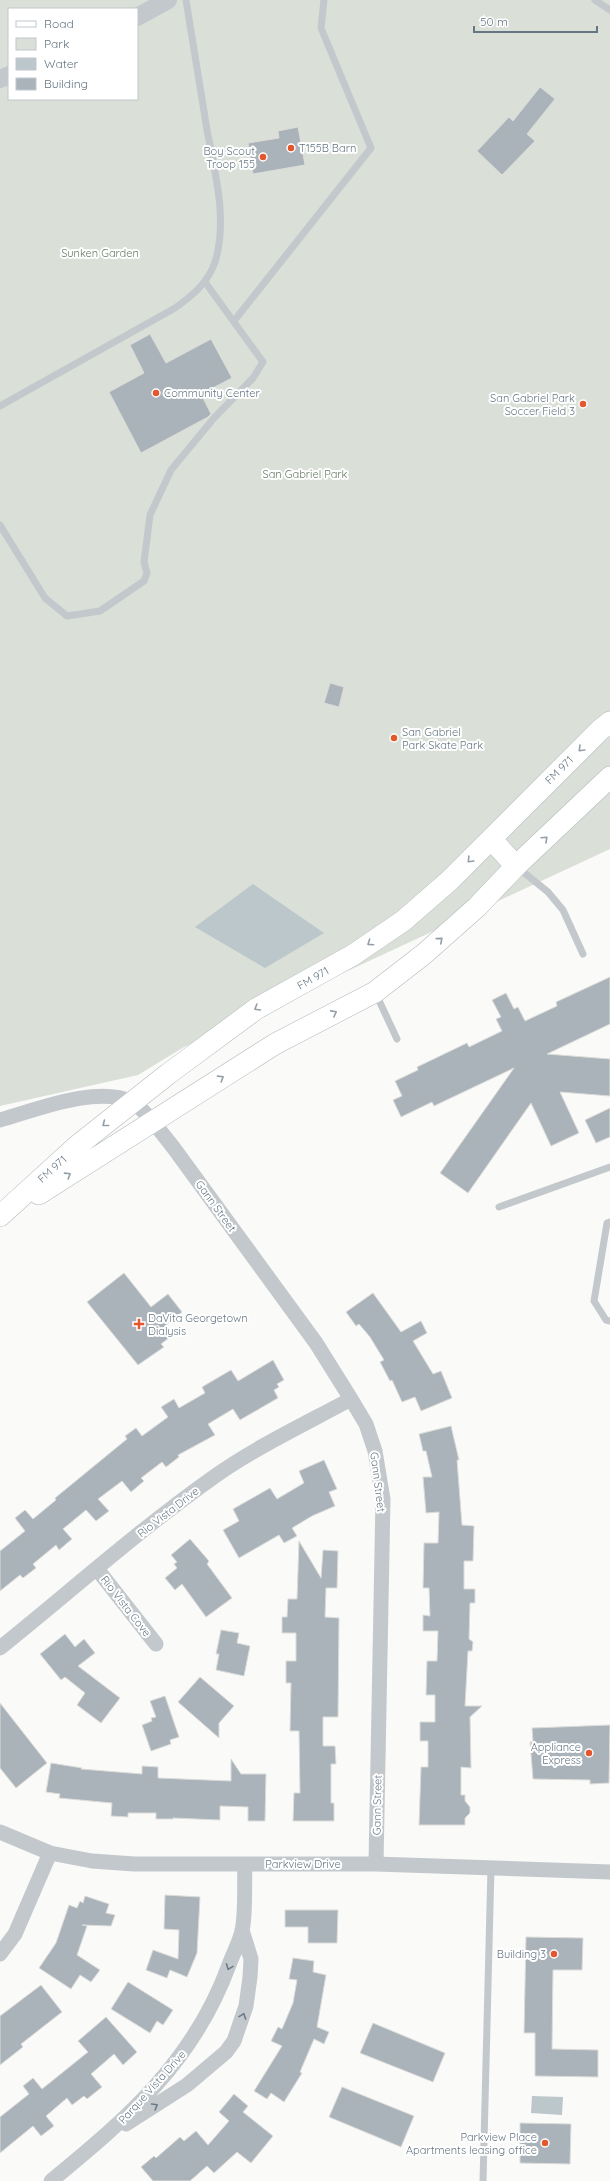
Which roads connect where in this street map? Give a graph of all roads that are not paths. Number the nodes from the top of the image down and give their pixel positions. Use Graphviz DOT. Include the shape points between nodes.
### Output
graph roads {
  1 [pos="168,0"];
  2 [pos="186,0"];
  3 [pos="324,0"];
  4 [pos="595,0"];
  5 [pos="610,10"];
  6 [pos="138,16"];
  7 [pos="205,282"];
  8 [pos="234,321"];
  9 [pos="0,406"];
  10 [pos="0,525"];
  11 [pos="610,722"];
  12 [pos="610,777"];
  13 [pos="491,839"];
  14 [pos="516,866"];
  15 [pos="583,954"];
  16 [pos="375,992"];
  17 [pos="397,1039"];
  18 [pos="132,1102"];
  19 [pos="0,1120"];
  20 [pos="152,1121"];
  21 [pos="610,1167"];
  22 [pos="499,1207"];
  23 [pos="0,1217"];
  24 [pos="610,1222"];
  25 [pos="610,1321"];
  26 [pos="351,1399"];
  27 [pos="97,1569"];
  28 [pos="156,1644"];
  29 [pos="0,1648"];
  30 [pos="0,1832"];
  31 [pos="50,1853"];
  32 [pos="376,1864"];
  33 [pos="245,1865"];
  34 [pos="491,1868"];
  35 [pos="610,1872"];
  36 [pos="242,1930"];
  37 [pos="0,1954"];
  38 [pos="109,2133"];
  39 [pos="51,2181"];
  40 [pos="483,2181"];
  1 -- 6 [label="street"];
  2 -- 7 [label="lane" via="219,199 220,242 214,264"];
  3 -- 8 [label="lane" via="321,28 371,148"];
  4 -- 5 [label="lane"];
  7 -- 8 [label="lane"];
  7 -- 9 [label="lane" via="193,296 175,308"];
  8 -- 10 [label="lane" via="263,362 253,378 214,418 171,470 150,515 144,562 147,573 144,581 100,610 67,616 45,598"];
  11 -- 13 [label="main road, FM 971 / FM 971, one-way"];
  14 -- 12 [label="main road, FM 971 / FM 971, one-way"];
  13 -- 14 [label="main road"];
  13 -- 18 [label="main road, FM 971 / FM 971, one-way" via="449,881 403,921 353,955 256,1009"];
  14 -- 15 [label="lane" via="548,892 563,910"];
  16 -- 14 [label="main road, FM 971 / FM 971, one-way" via="478,907"];
  16 -- 17 [label="lane"];
  20 -- 16 [label="main road, FM 971 / FM 971, one-way" via="275,1044"];
  18 -- 19 [label="street" via="106,1096 78,1099"];
  18 -- 20 [label="street, Gann Street"];
  18 -- 23 [label="main road, FM 971 / FM 971, one-way" via="77,1146"];
  23 -- 20 [label="main road, FM 971 / FM 971, one-way"];
  20 -- 26 [label="street, Gann Street" via="316,1343"];
  21 -- 22 [label="lane"];
  24 -- 25 [label="lane" via="607,1223 594,1300 606,1320"];
  26 -- 27 [label="street, Rio Vista Drive" via="259,1448 215,1476"];
  26 -- 32 [label="street, Gann Street" via="366,1424 375,1451 383,1499"];
  27 -- 28 [label="street, Rio Vista Cove"];
  27 -- 29 [label="street, Rio Vista Drive"];
  30 -- 31 [label="street, Parkview Drive"];
  31 -- 33 [label="street, Parkview Drive" via="92,1861 134,1864"];
  31 -- 37 [label="street" via="15,1934"];
  32 -- 33 [label="street, Parkview Drive"];
  32 -- 34 [label="street, Parkview Drive"];
  33 -- 36 [label="street, Parque Vista Drive"];
  34 -- 35 [label="street, Parkview Drive"];
  34 -- 40 [label="lane"];
  36 -- 38 [label="street, Parque Vista Drive, one-way" via="211,2010 190,2044 160,2081"];
  38 -- 36 [label="street, Parque Vista Drive, one-way" via="187,2085 226,2052 234,2041 246,2006 250,1977 251,1959"];
  38 -- 39 [label="street, Parque Vista Drive"];
}
